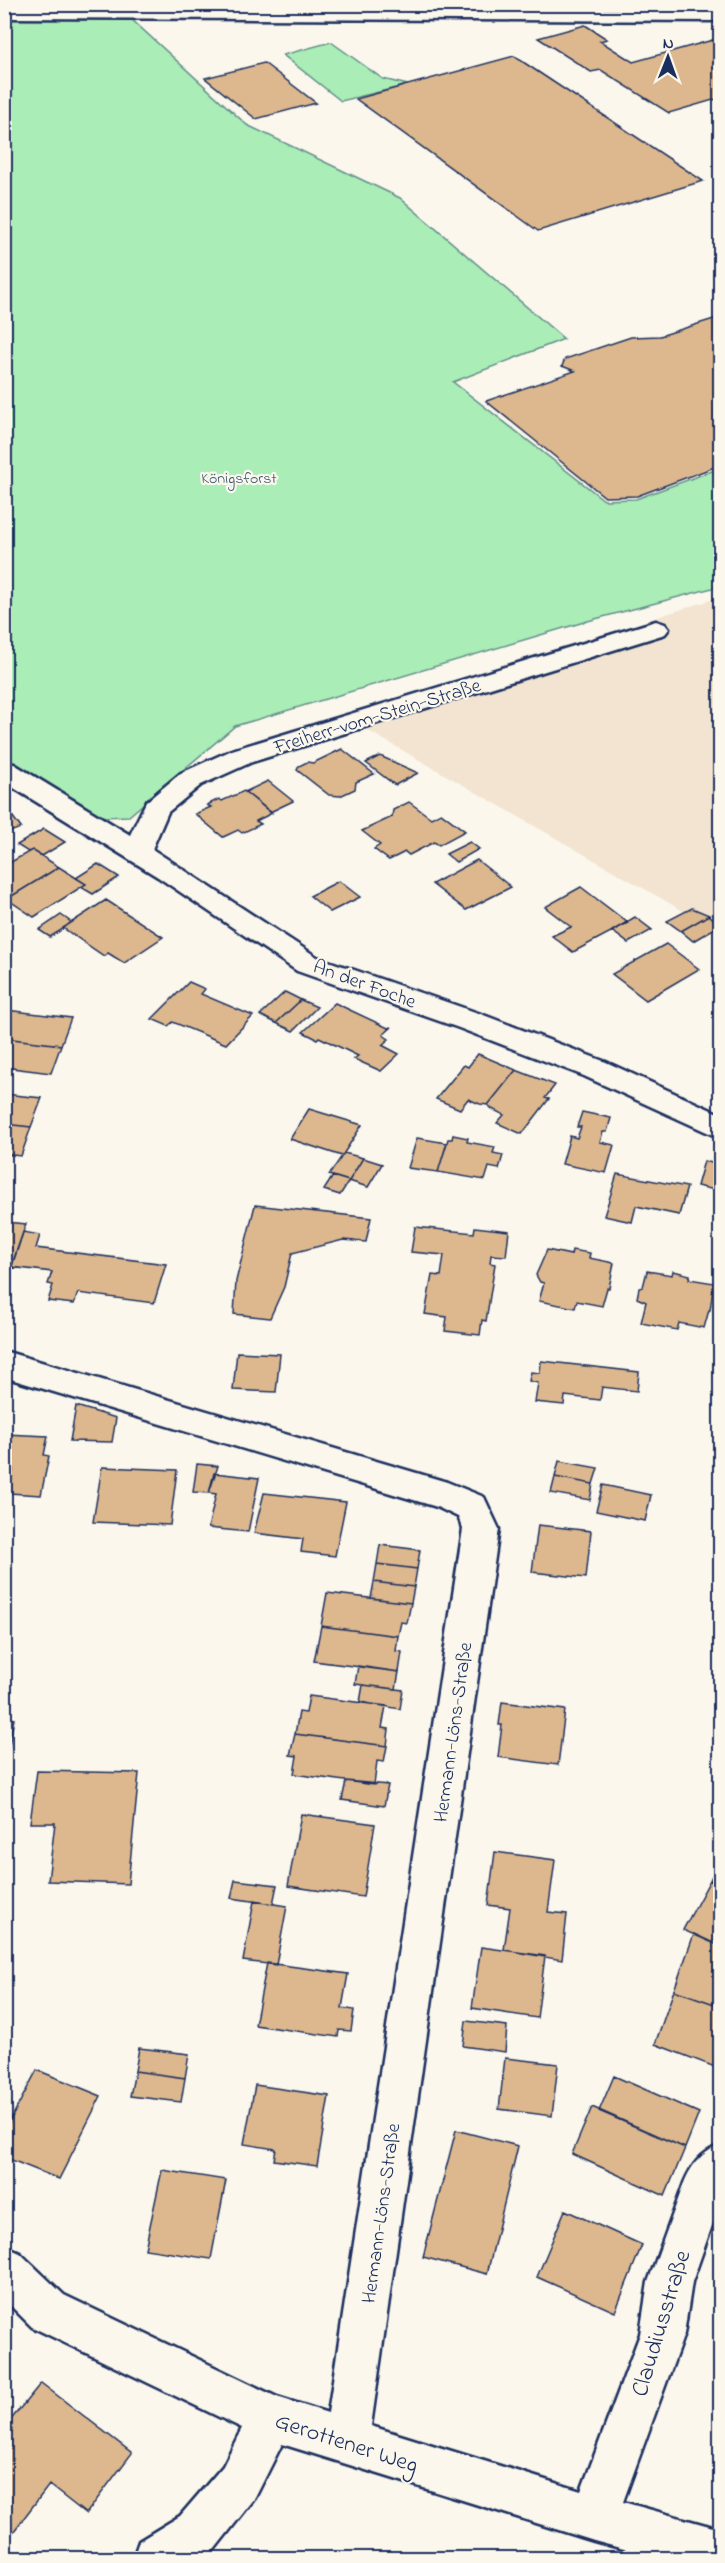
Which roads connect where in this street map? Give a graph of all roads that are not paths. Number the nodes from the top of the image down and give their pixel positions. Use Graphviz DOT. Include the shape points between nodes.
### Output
graph roads {
  1 [pos="4,12"];
  2 [pos="720,15"];
  3 [pos="656,630"];
  4 [pos="4,770"];
  5 [pos="136,853"];
  6 [pos="720,1127"];
  7 [pos="4,1364"];
  8 [pos="720,2166"];
  9 [pos="4,2268"];
  10 [pos="271,2418"];
  11 [pos="346,2442"];
  12 [pos="594,2518"];
  13 [pos="720,2552"];
  14 [pos="156,2559"];
  1 -- 2 [label="street"];
  3 -- 5 [label="street, Freiherr-vom-Stein-Straße" via="242,756 191,779 156,808"];
  4 -- 5 [label="street, An der Foche"];
  5 -- 6 [label="street, An der Foche" via="308,964 595,1069"];
  7 -- 11 [label="street, Hermann-Löns-Straße" via="447,1496 471,1507 481,1529"];
  8 -- 12 [label="street, Claudiusstraße" via="706,2183 670,2282 662,2334"];
  9 -- 10 [label="street, Gerottener Weg" via="48,2311"];
  10 -- 11 [label="street, Gerottener Weg"];
  10 -- 14 [label="street" via="239,2482 197,2533"];
  11 -- 12 [label="street, Gerottener Weg"];
  12 -- 13 [label="street, Gerottener Weg"];
}
